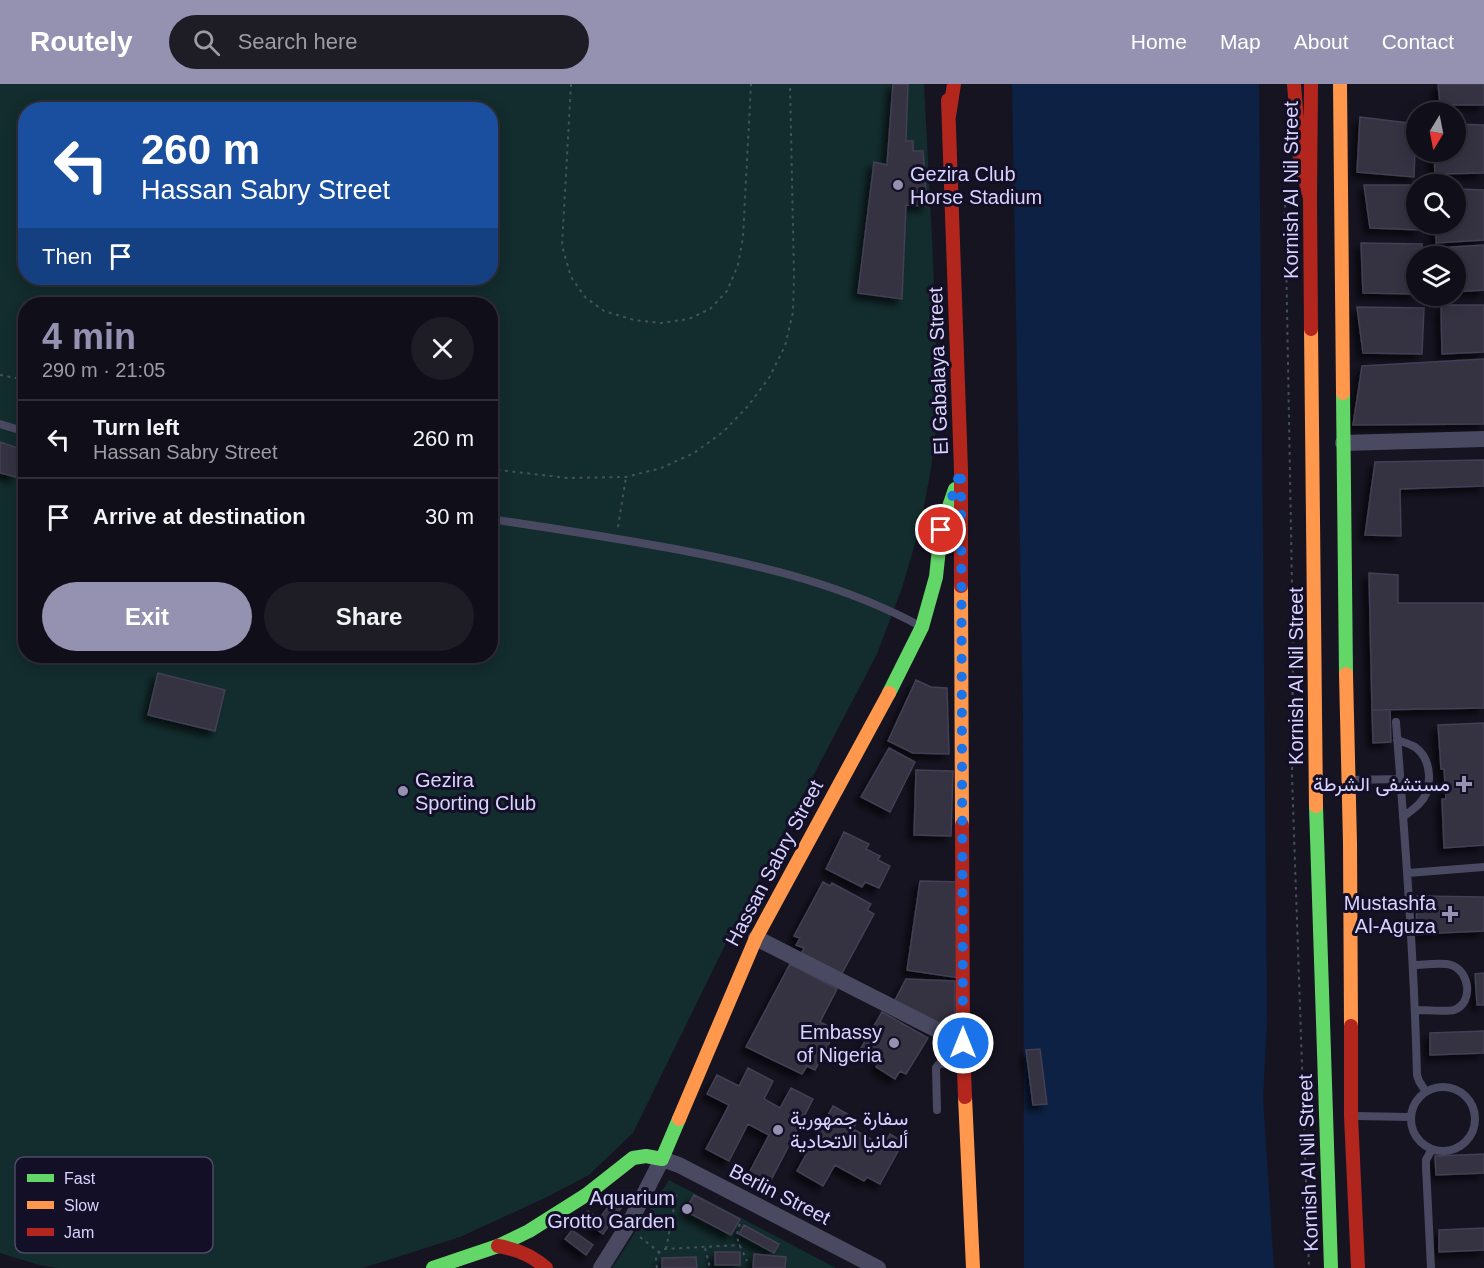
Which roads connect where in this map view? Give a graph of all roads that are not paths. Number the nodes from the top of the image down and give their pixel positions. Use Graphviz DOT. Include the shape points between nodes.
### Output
graph roads {
  1 [pos="948,84"];
  2 [pos="954,84"];
  3 [pos="1294,84"];
  4 [pos="1311,84"];
  5 [pos="1340,84"];
  6 [pos="949,116"];
  7 [pos="1310,198"];
  8 [pos="0,424"];
  9 [pos="18,430"];
  10 [pos="1484,439"];
  11 [pos="1343,443"];
  12 [pos="961,470"];
  13 [pos="498,520"];
  14 [pos="922,627"];
  15 [pos="1396,722"];
  16 [pos="1397,740"];
  17 [pos="1400,779"];
  18 [pos="1348,780"];
  19 [pos="1316,799"];
  20 [pos="1340,810"];
  21 [pos="1403,817"];
  22 [pos="1341,843"];
  23 [pos="1317,856"];
  24 [pos="1484,867"];
  25 [pos="1408,873"];
  26 [pos="756,938"];
  27 [pos="1413,965"];
  28 [pos="1415,1010"];
  29 [pos="963,1043"];
  30 [pos="964,1063"];
  31 [pos="1426,1092"];
  32 [pos="937,1110"];
  33 [pos="1350,1116"];
  34 [pos="1411,1117"];
  35 [pos="1432,1149"];
  36 [pos="662,1159"];
  37 [pos="498,1246"];
  38 [pos="433,1268"];
  39 [pos="546,1268"];
  40 [pos="601,1268"];
  41 [pos="878,1268"];
  42 [pos="973,1268"];
  43 [pos="1331,1268"];
  44 [pos="1358,1268"];
  45 [pos="1431,1268"];
  1 -- 6 [label="main road, El Gabalaya Street"];
  2 -- 6 [label="main road"];
  3 -- 7 [label="main road" via="1300,160"];
  4 -- 7 [label="main road, Kornish Al Nil Street"];
  5 -- 11 [label="main road"];
  6 -- 12 [label="main road, El Gabalaya Street"];
  7 -- 19 [label="main road, Kornish Al Nil Street"];
  8 -- 9 [label="lane"];
  10 -- 11 [label="street"];
  11 -- 18 [label="main road"];
  12 -- 14 [label="main road, Hassan Sabry Street" via="941,530 936,577"];
  12 -- 29 [label="main road, El Gabalaya Street"];
  13 -- 14 [label="lane" via="734,560 822,584"];
  14 -- 26 [label="main road, Hassan Sabry Street"];
  15 -- 16 [label="lane"];
  16 -- 17 [label="lane"];
  16 -- 21 [label="lane" via="1415,747 1429,771 1424,797"];
  17 -- 18 [label="lane"];
  17 -- 21 [label="lane"];
  18 -- 20 [label="main road"];
  19 -- 20 [label="main road"];
  19 -- 23 [label="main road, Kornish Al Nil Street"];
  20 -- 22 [label="main road"];
  21 -- 25 [label="lane"];
  22 -- 23 [label="main road"];
  22 -- 33 [label="main road"];
  23 -- 43 [label="main road, Kornish Al Nil Street"];
  24 -- 25 [label="lane"];
  25 -- 27 [label="lane"];
  26 -- 29 [label="street"];
  26 -- 36 [label="main road, Hassan Sabry Street"];
  27 -- 28 [label="lane"];
  27 -- 28 [label="lane" via="1449,964 1465,976 1467,986 1466,995 1454,1010"];
  28 -- 31 [label="lane" via="1417,1075"];
  29 -- 30 [label="main road, El Gabalaya Street"];
  30 -- 32 [label="lane" via="939,1064 936,1068"];
  30 -- 42 [label="main road, El Gabalaya Street"];
  31 -- 34 [label="lane" via="1416,1102"];
  31 -- 35 [label="lane" via="1443,1087 1458,1090 1470,1101 1475,1116 1473,1131 1463,1144 1448,1150"];
  33 -- 34 [label="lane"];
  33 -- 44 [label="main road"];
  34 -- 35 [label="lane" via="1416,1136"];
  35 -- 45 [label="lane" via="1426,1160"];
  36 -- 37 [label="main road" via="646,1155 633,1158 586,1196"];
  36 -- 40 [label="street, Hassan Sabry Street"];
  36 -- 41 [label="street, Berlin Street"];
  37 -- 38 [label="main road"];
  37 -- 39 [label="main road" via="529,1255"];
}
